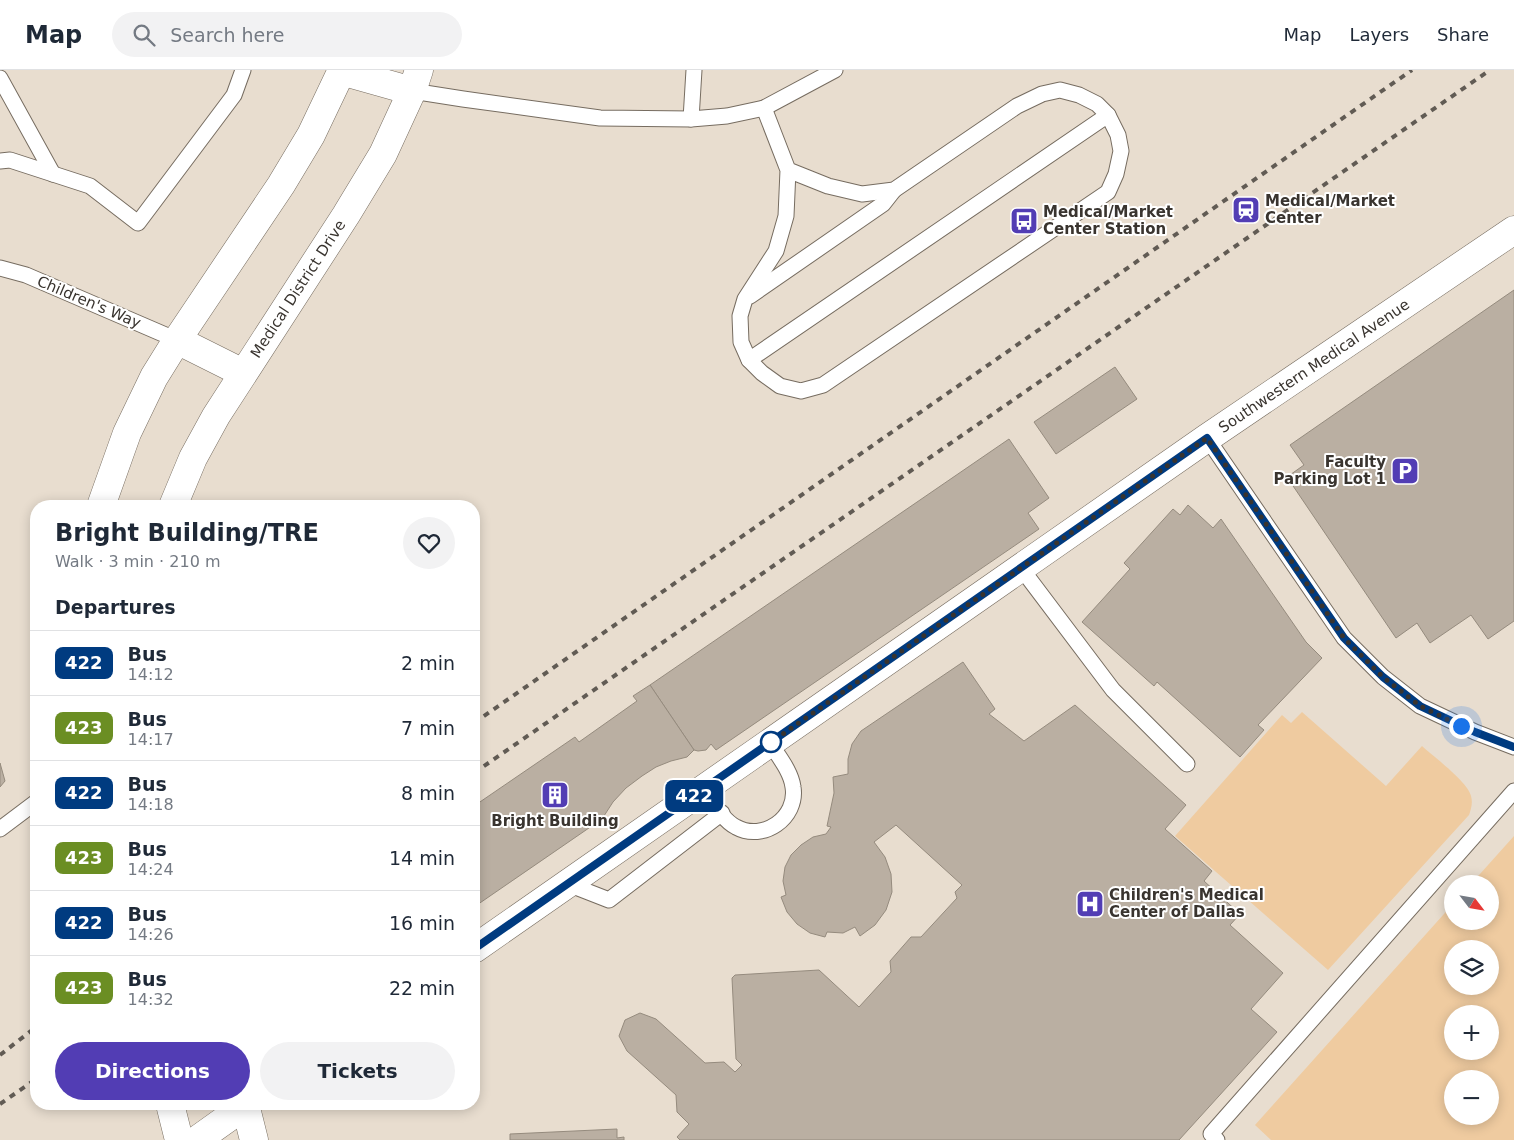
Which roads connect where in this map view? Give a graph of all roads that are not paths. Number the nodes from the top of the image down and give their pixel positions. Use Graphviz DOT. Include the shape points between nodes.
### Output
graph roads {
  1 [pos="243,70"];
  2 [pos="694,70"];
  3 [pos="835,70"];
  4 [pos="341,71"];
  5 [pos="0,78"];
  6 [pos="415,80"];
  7 [pos="764,108"];
  8 [pos="1108,115"];
  9 [pos="692,119"];
  10 [pos="0,161"];
  11 [pos="788,170"];
  12 [pos="53,174"];
  13 [pos="894,190"];
  14 [pos="1514,230"];
  15 [pos="0,268"];
  16 [pos="745,299"];
  17 [pos="177,340"];
  18 [pos="749,360"];
  19 [pos="243,373"];
  20 [pos="1207,438"];
  21 [pos="103,500"];
  22 [pos="176,500"];
  23 [pos="1021,568"];
  24 [pos="770,743"];
  25 [pos="1514,747"];
  26 [pos="1187,764"];
  27 [pos="704,789"];
  28 [pos="1514,791"];
  29 [pos="30,806"];
  30 [pos="722,813"];
  31 [pos="0,828"];
  32 [pos="568,884"];
  33 [pos="480,945"];
  34 [pos="172,1110"];
  35 [pos="238,1110"];
  36 [pos="247,1110"];
  37 [pos="179,1140"];
  38 [pos="198,1140"];
  39 [pos="254,1140"];
  40 [pos="1217,1140"];
  1 -- 12 [label="lane" via="234,95 138,223 90,186"];
  2 -- 9 [label="lane"];
  3 -- 7 [label="lane"];
  4 -- 6 [label="main road"];
  4 -- 17 [label="main road" via="311,135 281,185"];
  5 -- 12 [label="lane"];
  6 -- 9 [label="lane" via="463,99 600,118"];
  6 -- 19 [label="main road, Medical District Drive" via="379,162"];
  7 -- 9 [label="lane"];
  7 -- 11 [label="lane"];
  8 -- 13 [label="lane" via="1097,104 1079,95 1060,90 1042,94 1017,106"];
  8 -- 18 [label="lane"];
  8 -- 18 [label="lane" via="1118,135 1121,151 1108,192 823,385 801,391 780,386"];
  10 -- 12 [label="lane" via="10,160"];
  11 -- 13 [label="lane" via="828,186 862,194"];
  11 -- 16 [label="lane" via="786,216 776,251"];
  13 -- 16 [label="lane" via="883,204"];
  14 -- 20 [label="main road, Southwestern Medical Avenue"];
  15 -- 17 [label="lane, Children's Way" via="26,275"];
  16 -- 18 [label="lane" via="740,316 741,342"];
  17 -- 19 [label="main road"];
  17 -- 21 [label="main road" via="154,377 127,433"];
  19 -- 22 [label="main road, Medical District Drive" via="194,458"];
  20 -- 23 [label="main road, Southwestern Medical Avenue"];
  20 -- 25 [label="lane" via="1344,638 1383,677 1420,706"];
  23 -- 24 [label="main road, Southwestern Medical Avenue"];
  23 -- 26 [label="lane" via="1113,690"];
  24 -- 27 [label="main road, Southwestern Medical Avenue"];
  24 -- 30 [label="lane" via="794,788 788,811 772,828 760,831 736,827"];
  27 -- 30 [label="lane"];
  27 -- 32 [label="main road, Southwestern Medical Avenue"];
  28 -- 40 [label="lane" via="1211,1134"];
  29 -- 31 [label="lane"];
  30 -- 32 [label="lane" via="609,900"];
  32 -- 33 [label="main road, Southwestern Medical Avenue"];
  34 -- 37 [label="main road"];
  35 -- 38 [label="main road"];
  36 -- 39 [label="main road"];
}
